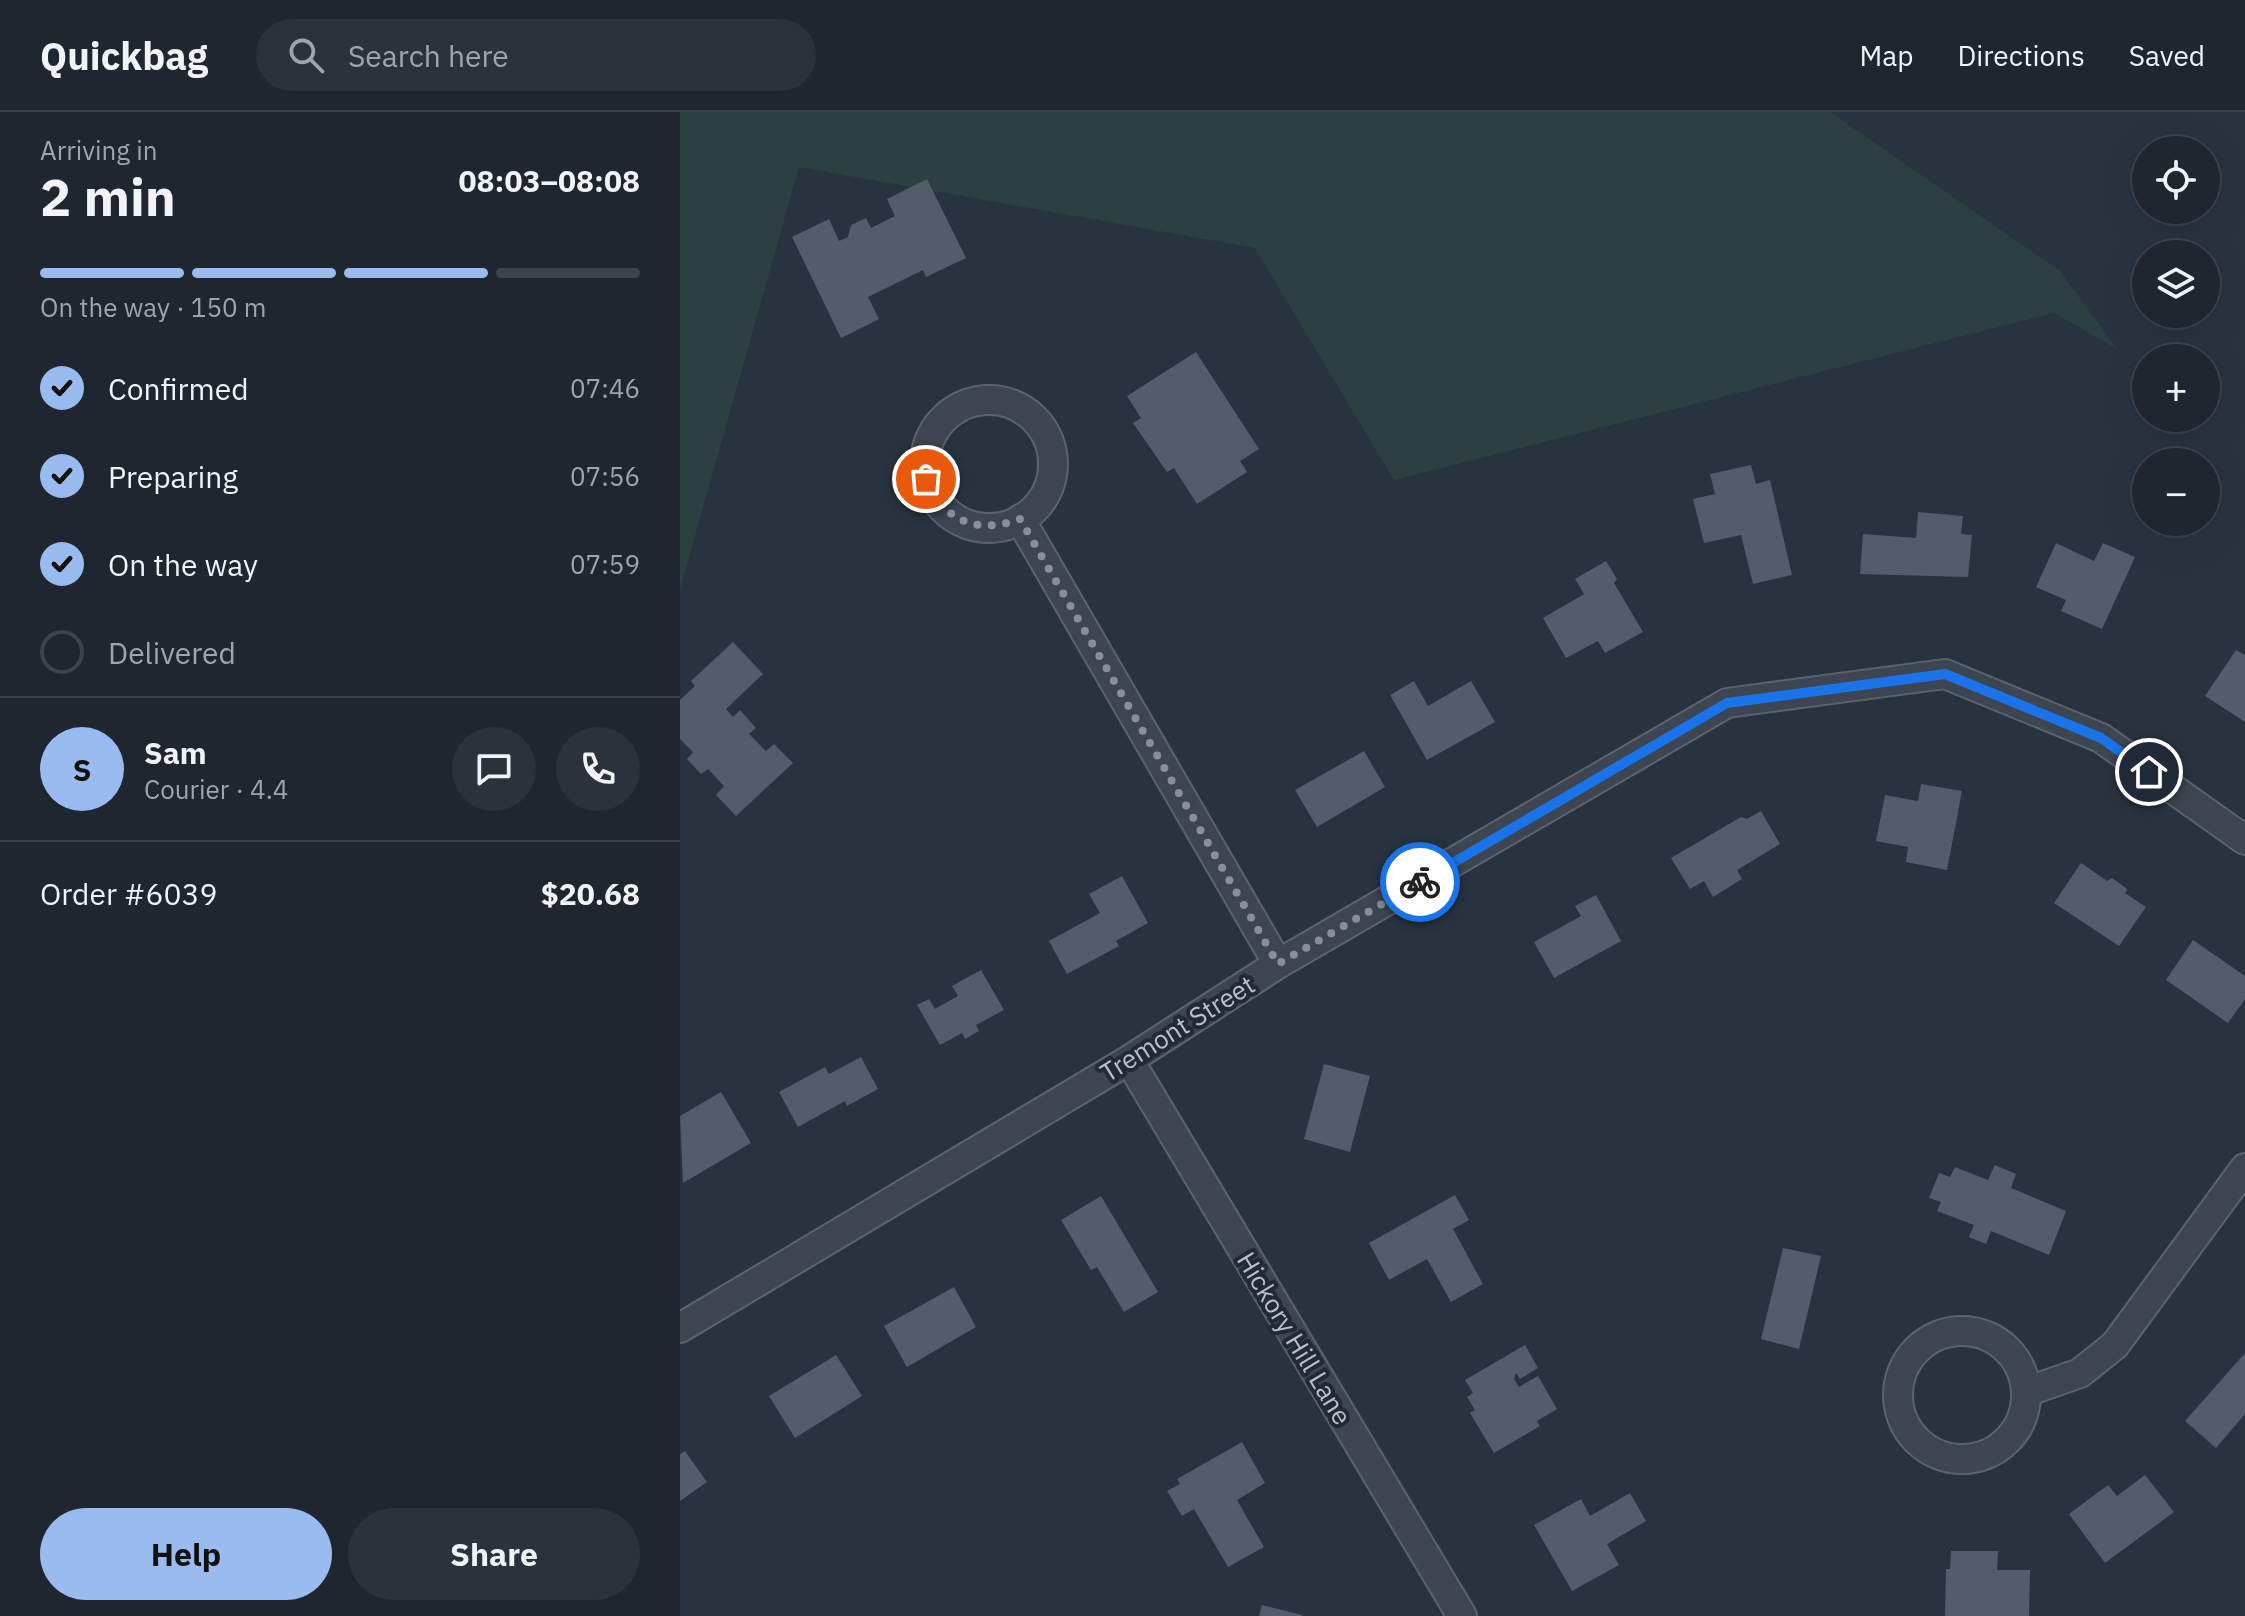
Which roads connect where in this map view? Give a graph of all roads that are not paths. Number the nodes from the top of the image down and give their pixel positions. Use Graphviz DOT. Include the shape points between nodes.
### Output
graph roads {
  1 [pos="1020,519"];
  2 [pos="2245,840"];
  3 [pos="1278,964"];
  4 [pos="1129,1060"];
  5 [pos="2245,1168"];
  6 [pos="680,1328"];
  7 [pos="2026,1392"];
  8 [pos="1462,1616"];
  1 -- 1 [label="street" via="1047,489 1052,460 1044,431 1030,415 993,400 954,410 929,441 925,460 933,496 946,511 972,525 1001,526"];
  1 -- 3 [label="street"];
  2 -- 3 [label="street, Tremont Street" via="2101,738 1945,674 1727,703"];
  3 -- 4 [label="street, Tremont Street"];
  4 -- 6 [label="street, Tremont Street"];
  4 -- 8 [label="street, Hickory Hill Lane"];
  5 -- 7 [label="street" via="2115,1345 2080,1373"];
  7 -- 7 [label="street" via="2016,1430 1986,1454 1967,1459 1929,1450 1903,1421 1898,1402 1899,1382 1913,1354 1937,1335 1957,1330 1997,1340 2023,1372"];
}
